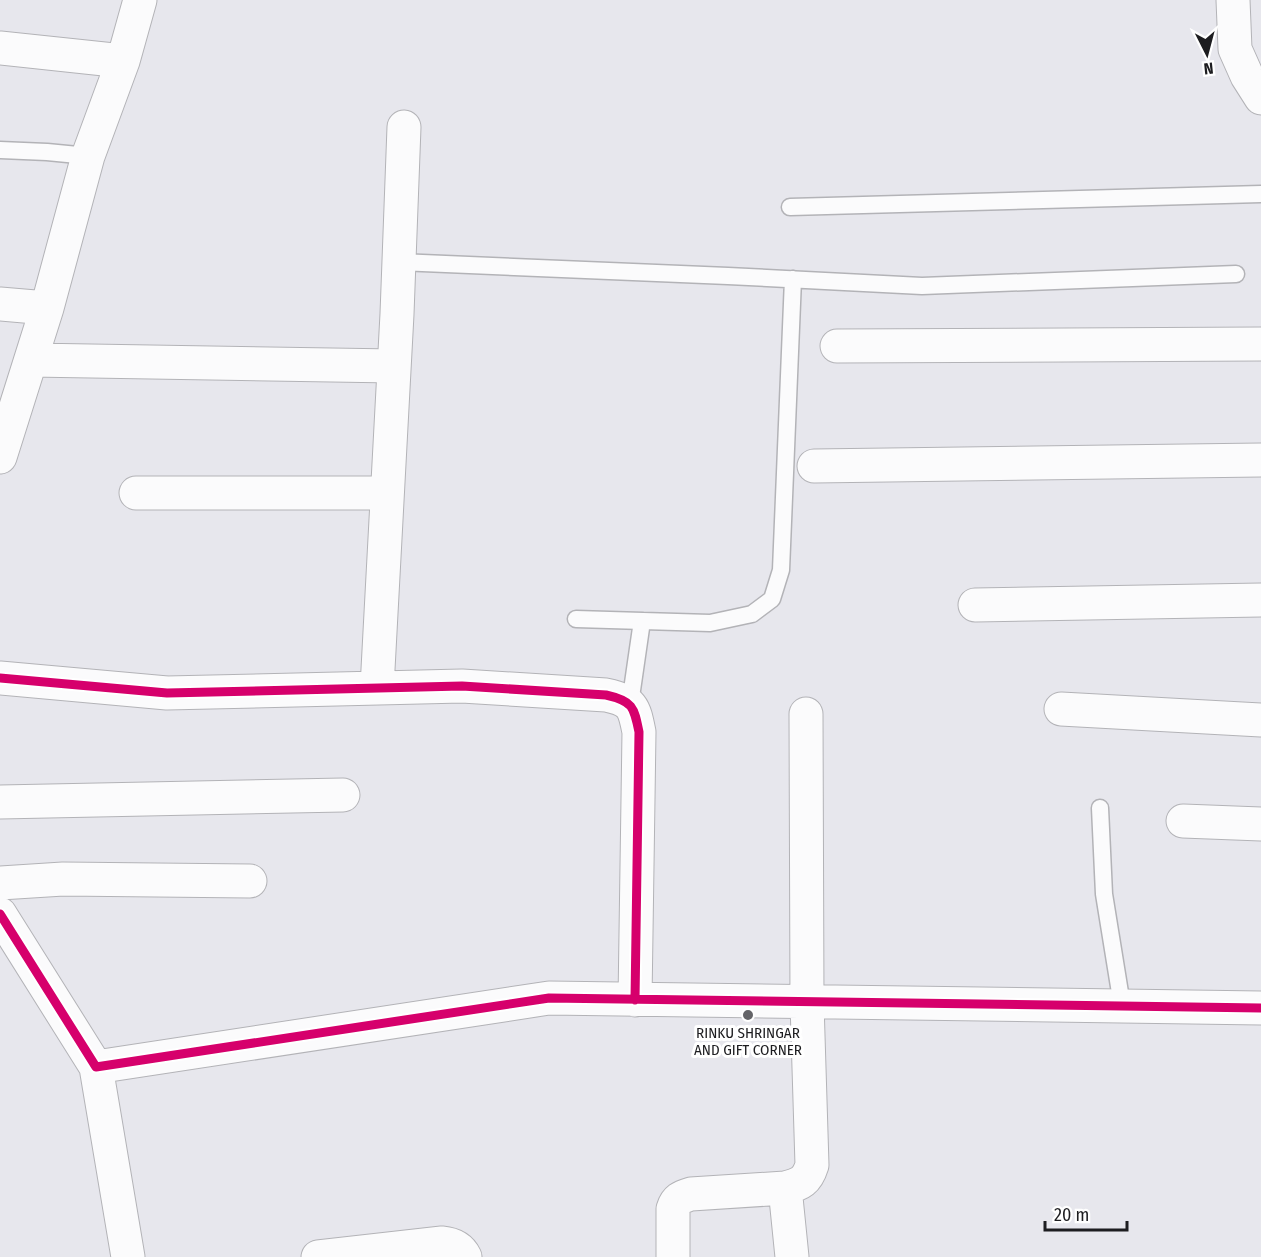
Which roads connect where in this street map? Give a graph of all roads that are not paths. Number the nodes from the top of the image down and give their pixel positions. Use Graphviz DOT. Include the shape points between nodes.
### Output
graph roads {
  1 [pos="140,0"];
  2 [pos="1233,0"];
  3 [pos="0,48"];
  4 [pos="123,61"];
  5 [pos="1261,98"];
  6 [pos="404,127"];
  7 [pos="0,150"];
  8 [pos="88,156"];
  9 [pos="1261,194"];
  10 [pos="790,207"];
  11 [pos="399,262"];
  12 [pos="1236,274"];
  13 [pos="793,279"];
  14 [pos="0,304"];
  15 [pos="47,308"];
  16 [pos="1261,344"];
  17 [pos="837,346"];
  18 [pos="31,360"];
  19 [pos="394,366"];
  20 [pos="0,457"];
  21 [pos="1261,460"];
  22 [pos="814,466"];
  23 [pos="387,492"];
  24 [pos="136,493"];
  25 [pos="1261,600"];
  26 [pos="975,605"];
  27 [pos="576,619"];
  28 [pos="642,621"];
  29 [pos="0,678"];
  30 [pos="377,688"];
  31 [pos="630,704"];
  32 [pos="1061,709"];
  33 [pos="806,714"];
  34 [pos="1261,720"];
  35 [pos="343,795"];
  36 [pos="0,802"];
  37 [pos="1100,808"];
  38 [pos="1183,821"];
  39 [pos="1261,824"];
  40 [pos="250,881"];
  41 [pos="0,883"];
  42 [pos="0,914"];
  43 [pos="635,1000"];
  44 [pos="807,1003"];
  45 [pos="1122,1005"];
  46 [pos="1261,1008"];
  47 [pos="96,1067"];
  48 [pos="785,1188"];
  49 [pos="128,1257"];
  50 [pos="318,1257"];
  51 [pos="465,1257"];
  52 [pos="673,1257"];
  53 [pos="792,1257"];
  1 -- 4 [label="street"];
  2 -- 5 [label="street" via="1235,49"];
  3 -- 4 [label="street"];
  4 -- 8 [label="street"];
  6 -- 11 [label="street"];
  7 -- 8 [label="lane"];
  8 -- 15 [label="street"];
  9 -- 10 [label="lane"];
  11 -- 13 [label="lane"];
  11 -- 19 [label="street"];
  12 -- 13 [label="lane" via="922,286"];
  13 -- 28 [label="lane" via="781,570 772,599 752,614 710,623"];
  14 -- 15 [label="street"];
  15 -- 18 [label="street"];
  16 -- 17 [label="street"];
  18 -- 19 [label="street"];
  18 -- 20 [label="street"];
  19 -- 23 [label="street"];
  21 -- 22 [label="street"];
  23 -- 24 [label="street"];
  23 -- 30 [label="street"];
  25 -- 26 [label="street"];
  27 -- 28 [label="lane"];
  28 -- 31 [label="lane"];
  29 -- 30 [label="street" via="167,693"];
  30 -- 31 [label="street" via="462,686 595,694 621,698"];
  31 -- 43 [label="street" via="639,732"];
  32 -- 34 [label="street"];
  33 -- 44 [label="street"];
  35 -- 36 [label="street"];
  37 -- 45 [label="lane" via="1104,894"];
  38 -- 39 [label="street"];
  40 -- 41 [label="street" via="63,879"];
  42 -- 47 [label="street"];
  43 -- 44 [label="street"];
  43 -- 47 [label="street" via="549,998"];
  44 -- 45 [label="street"];
  44 -- 48 [label="street" via="812,1165 808,1178"];
  45 -- 46 [label="street"];
  47 -- 49 [label="street"];
  48 -- 52 [label="street" via="681,1197 673,1209"];
  48 -- 53 [label="street"];
  50 -- 51 [label="street" via="442,1243 462,1249"];
}
